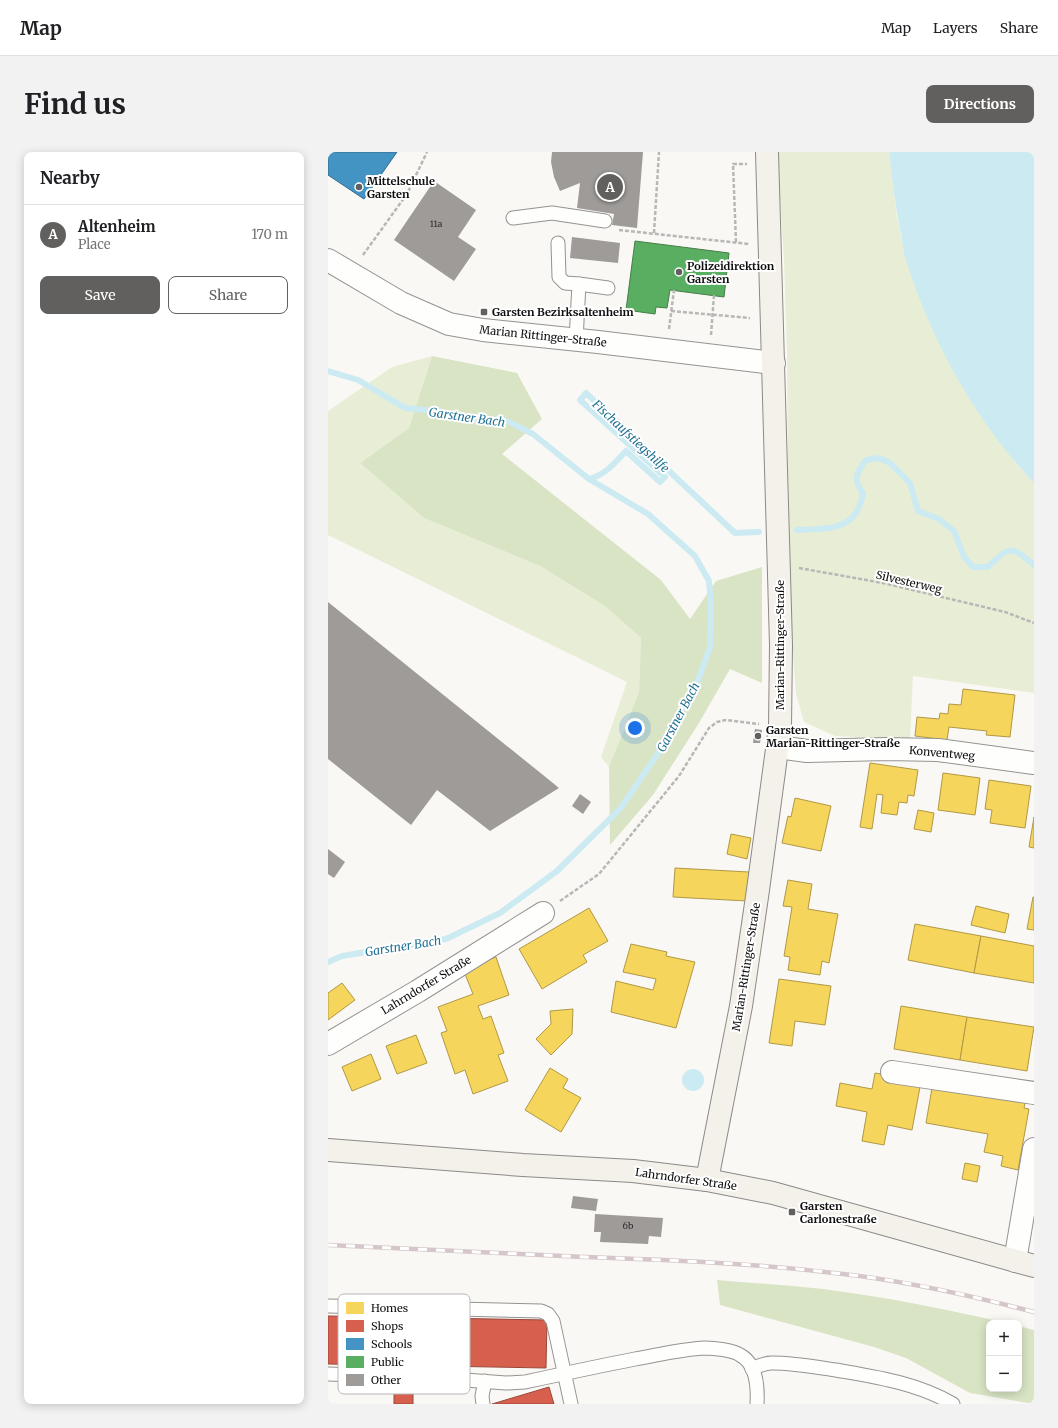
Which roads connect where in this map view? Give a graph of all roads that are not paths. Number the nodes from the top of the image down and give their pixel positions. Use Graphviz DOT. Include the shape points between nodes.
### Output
graph roads {
  1 [pos="767,152"];
  2 [pos="513,218"];
  3 [pos="605,221"];
  4 [pos="558,243"];
  5 [pos="328,260"];
  6 [pos="580,284"];
  7 [pos="608,288"];
  8 [pos="576,340"];
  9 [pos="774,363"];
  10 [pos="779,737"];
  11 [pos="1034,763"];
  12 [pos="543,913"];
  13 [pos="328,1044"];
  14 [pos="892,1072"];
  15 [pos="1034,1093"];
  16 [pos="1034,1149"];
  17 [pos="328,1150"];
  18 [pos="707,1180"];
  19 [pos="1024,1263"];
  20 [pos="328,1306"];
  21 [pos="338,1306"];
  22 [pos="470,1309"];
  23 [pos="752,1369"];
  24 [pos="564,1373"];
  25 [pos="328,1374"];
  26 [pos="338,1374"];
  27 [pos="470,1380"];
  28 [pos="486,1381"];
  29 [pos="483,1404"];
  30 [pos="571,1404"];
  31 [pos="757,1404"];
  32 [pos="953,1404"];
  1 -- 9 [label="street, Marian-Rittinger-Straße"];
  2 -- 3 [label="lane" via="552,213"];
  4 -- 6 [label="lane" via="560,277 565,283"];
  5 -- 8 [label="street, Marian Rittinger-Straße" via="401,303 449,324"];
  6 -- 7 [label="lane"];
  6 -- 8 [label="lane"];
  8 -- 9 [label="street, Marian Rittinger-Straße"];
  9 -- 10 [label="street, Marian-Rittinger-Straße" via="781,645"];
  10 -- 11 [label="street, Konventweg" via="807,751 938,750"];
  10 -- 18 [label="street, Marian-Rittinger-Straße" via="741,1006"];
  12 -- 13 [label="street, Lahrndorfer Straße"];
  14 -- 15 [label="street"];
  16 -- 19 [label="street"];
  17 -- 18 [label="street, Lahrndorfer Straße" via="633,1171"];
  18 -- 19 [label="street, Lahrndorfer Straße" via="773,1193"];
  20 -- 21 [label="lane"];
  22 -- 24 [label="lane" via="541,1311 548,1314 553,1321"];
  23 -- 24 [label="lane" via="749,1362 740,1354 705,1348 665,1353"];
  23 -- 31 [label="lane" via="758,1390"];
  23 -- 32 [label="lane" via="772,1362 881,1378 925,1390"];
  24 -- 28 [label="lane" via="525,1382"];
  24 -- 30 [label="lane"];
  25 -- 26 [label="lane"];
  27 -- 28 [label="lane"];
  28 -- 29 [label="lane" via="482,1396"];
}
